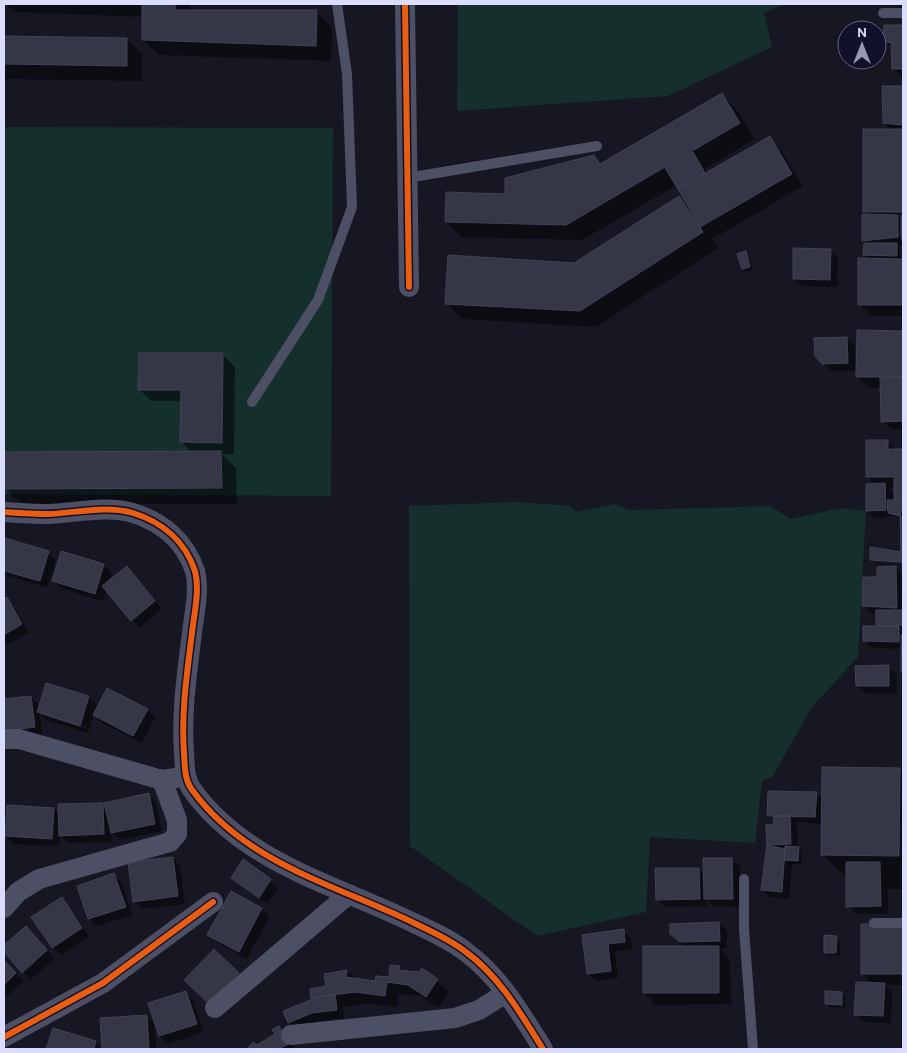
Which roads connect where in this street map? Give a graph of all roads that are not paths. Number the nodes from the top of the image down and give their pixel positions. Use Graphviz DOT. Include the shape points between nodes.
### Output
graph roads {
  1 [pos="337,4"];
  2 [pos="406,4"];
  3 [pos="883,13"];
  4 [pos="903,14"];
  5 [pos="597,146"];
  6 [pos="407,178"];
  7 [pos="409,287"];
  8 [pos="252,402"];
  9 [pos="4,512"];
  10 [pos="4,739"];
  11 [pos="186,776"];
  12 [pos="162,780"];
  13 [pos="744,879"];
  14 [pos="349,894"];
  15 [pos="213,902"];
  16 [pos="4,908"];
  17 [pos="874,923"];
  18 [pos="903,923"];
  19 [pos="506,993"];
  20 [pos="215,1008"];
  21 [pos="290,1035"];
  22 [pos="4,1037"];
  23 [pos="543,1049"];
  24 [pos="752,1049"];
  1 -- 8 [label="lane" via="347,74 352,207 318,300"];
  2 -- 6 [label="street"];
  3 -- 4 [label="lane"];
  5 -- 6 [label="lane"];
  6 -- 7 [label="street"];
  9 -- 11 [label="street" via="132,512 174,535 195,572 196,598 184,702"];
  10 -- 12 [label="street" via="19,739"];
  11 -- 12 [label="street"];
  11 -- 14 [label="street" via="191,789 209,812 232,834 272,859"];
  12 -- 16 [label="street" via="177,820 177,834 170,842 38,879 18,892"];
  13 -- 24 [label="lane"];
  14 -- 19 [label="street" via="424,927 466,952 493,975"];
  14 -- 20 [label="street"];
  15 -- 22 [label="street" via="103,983"];
  17 -- 18 [label="lane"];
  19 -- 21 [label="street" via="479,1010 456,1018"];
  19 -- 23 [label="street"];
}
